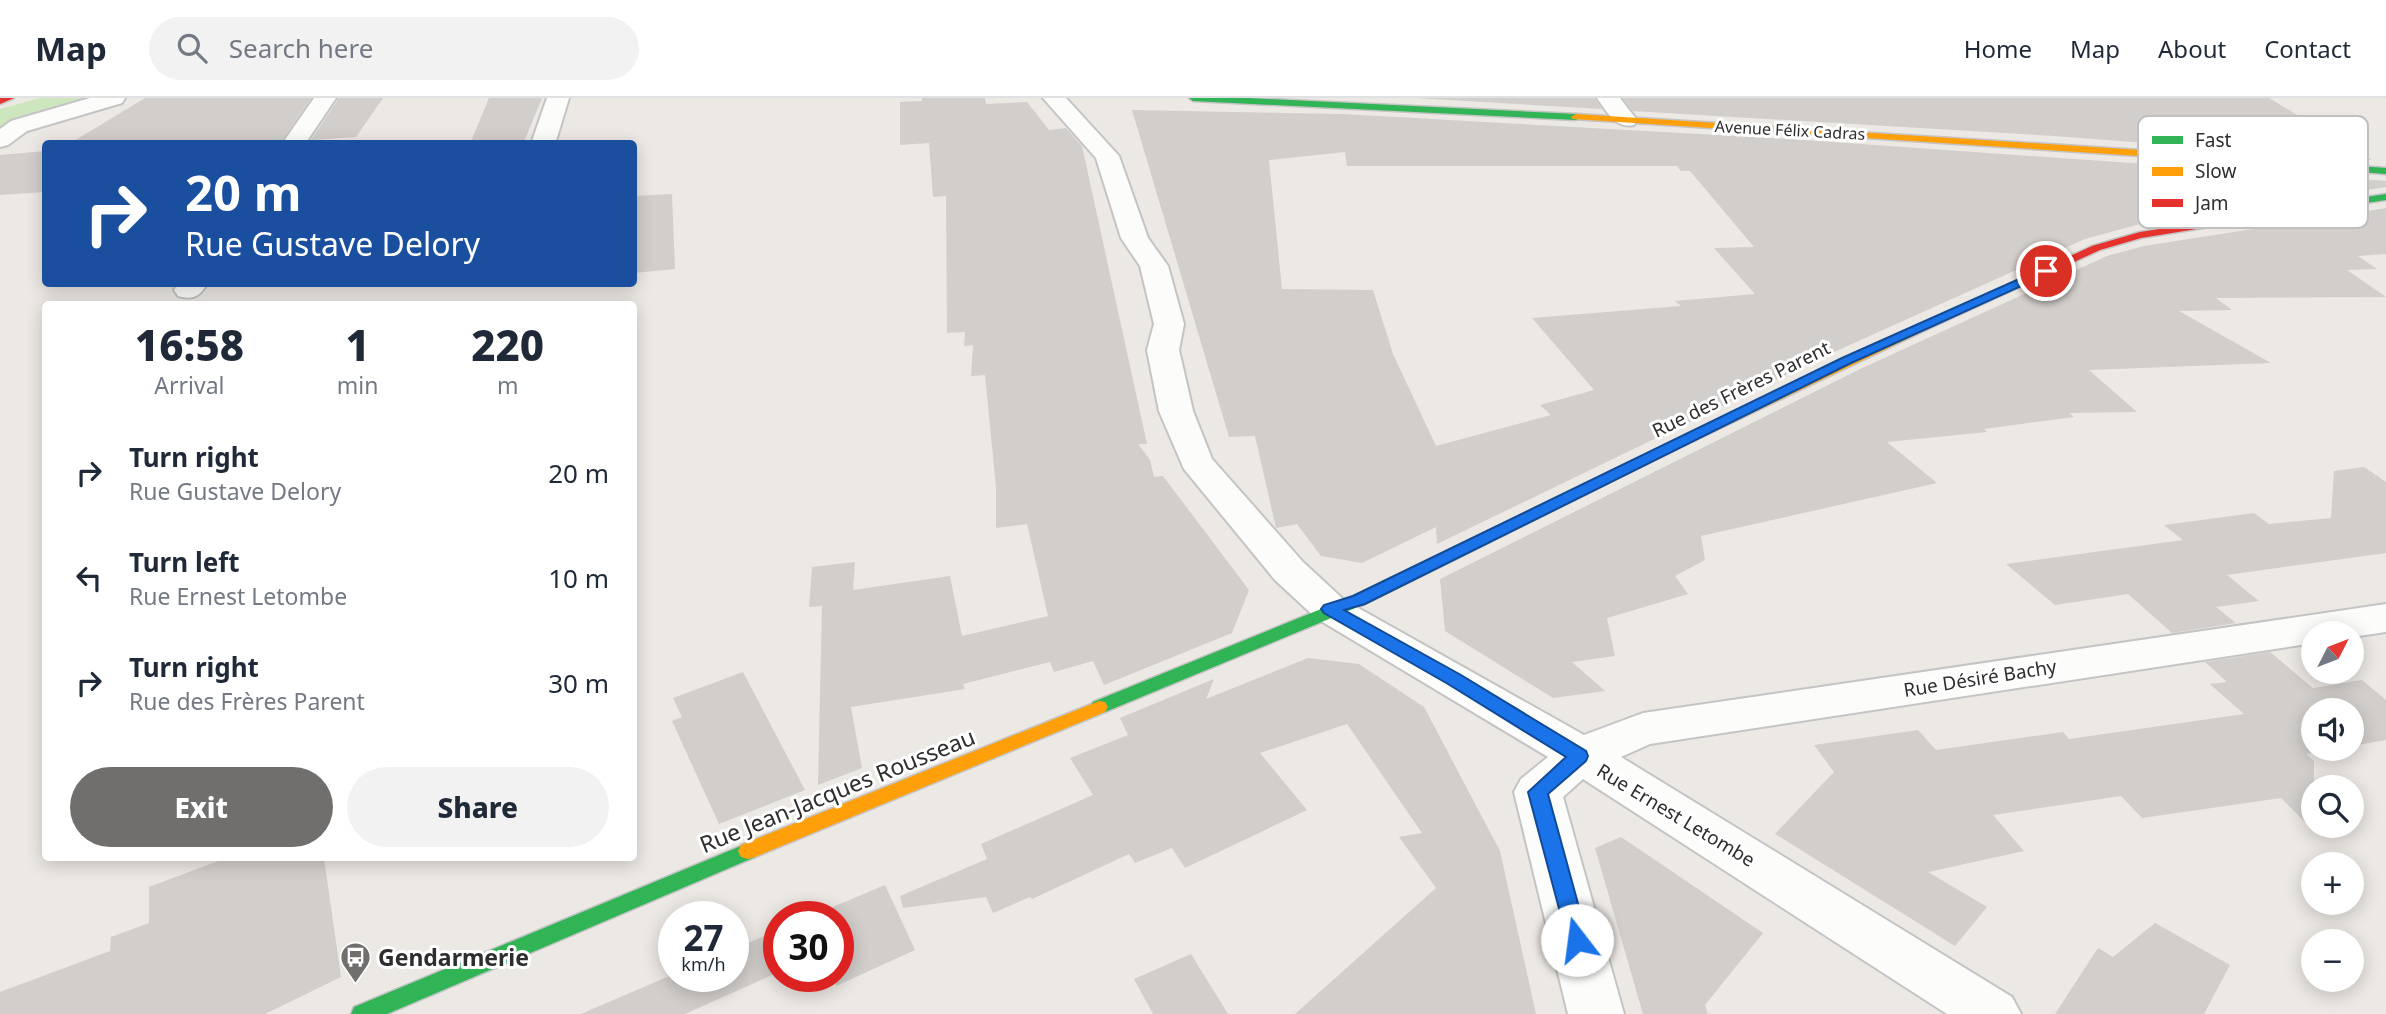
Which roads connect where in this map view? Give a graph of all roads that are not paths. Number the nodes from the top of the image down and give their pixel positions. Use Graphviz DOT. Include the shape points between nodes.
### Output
graph roads {
  1 [pos="10,98"];
  2 [pos="114,98"];
  3 [pos="325,98"];
  4 [pos="558,98"];
  5 [pos="1054,98"];
  6 [pos="1193,98"];
  7 [pos="1608,98"];
  8 [pos="0,101"];
  9 [pos="1626,120"];
  10 [pos="0,140"];
  11 [pos="296,140"];
  12 [pos="544,140"];
  13 [pos="2138,151"];
  14 [pos="2368,169"];
  15 [pos="2386,171"];
  16 [pos="2386,197"];
  17 [pos="2368,200"];
  18 [pos="2185,228"];
  19 [pos="1330,609"];
  20 [pos="2386,618"];
  21 [pos="1579,756"];
  22 [pos="362,1014"];
  23 [pos="1596,1014"];
  24 [pos="1993,1014"];
  1 -- 8 [label="main road"];
  2 -- 10 [label="street" via="19,126"];
  3 -- 11 [label="street"];
  4 -- 12 [label="street"];
  5 -- 19 [label="street, Rue Ernest Letombe" via="1107,156 1135,238 1154,266 1169,324 1165,362 1176,411 1196,461 1289,571"];
  6 -- 9 [label="main road, Avenue Félix Cadras"];
  7 -- 9 [label="street"];
  9 -- 13 [label="main road, Avenue Félix Cadras"];
  14 -- 15 [label="main road, Avenue Félix Cadras"];
  16 -- 17 [label="main road, Rue des Frères Parent"];
  18 -- 19 [label="main road, Rue des Frères Parent" via="2096,248 1846,360 1359,600"];
  19 -- 21 [label="street, Rue Ernest Letombe"];
  19 -- 22 [label="main road, Rue Jean-Jacques Rousseau"];
  20 -- 21 [label="street, Rue Désiré Bachy" via="1643,729"];
  21 -- 23 [label="street, Rue Désiré Bachy" via="1538,792"];
  21 -- 24 [label="street, Rue Ernest Letombe" via="1671,809"];
}
